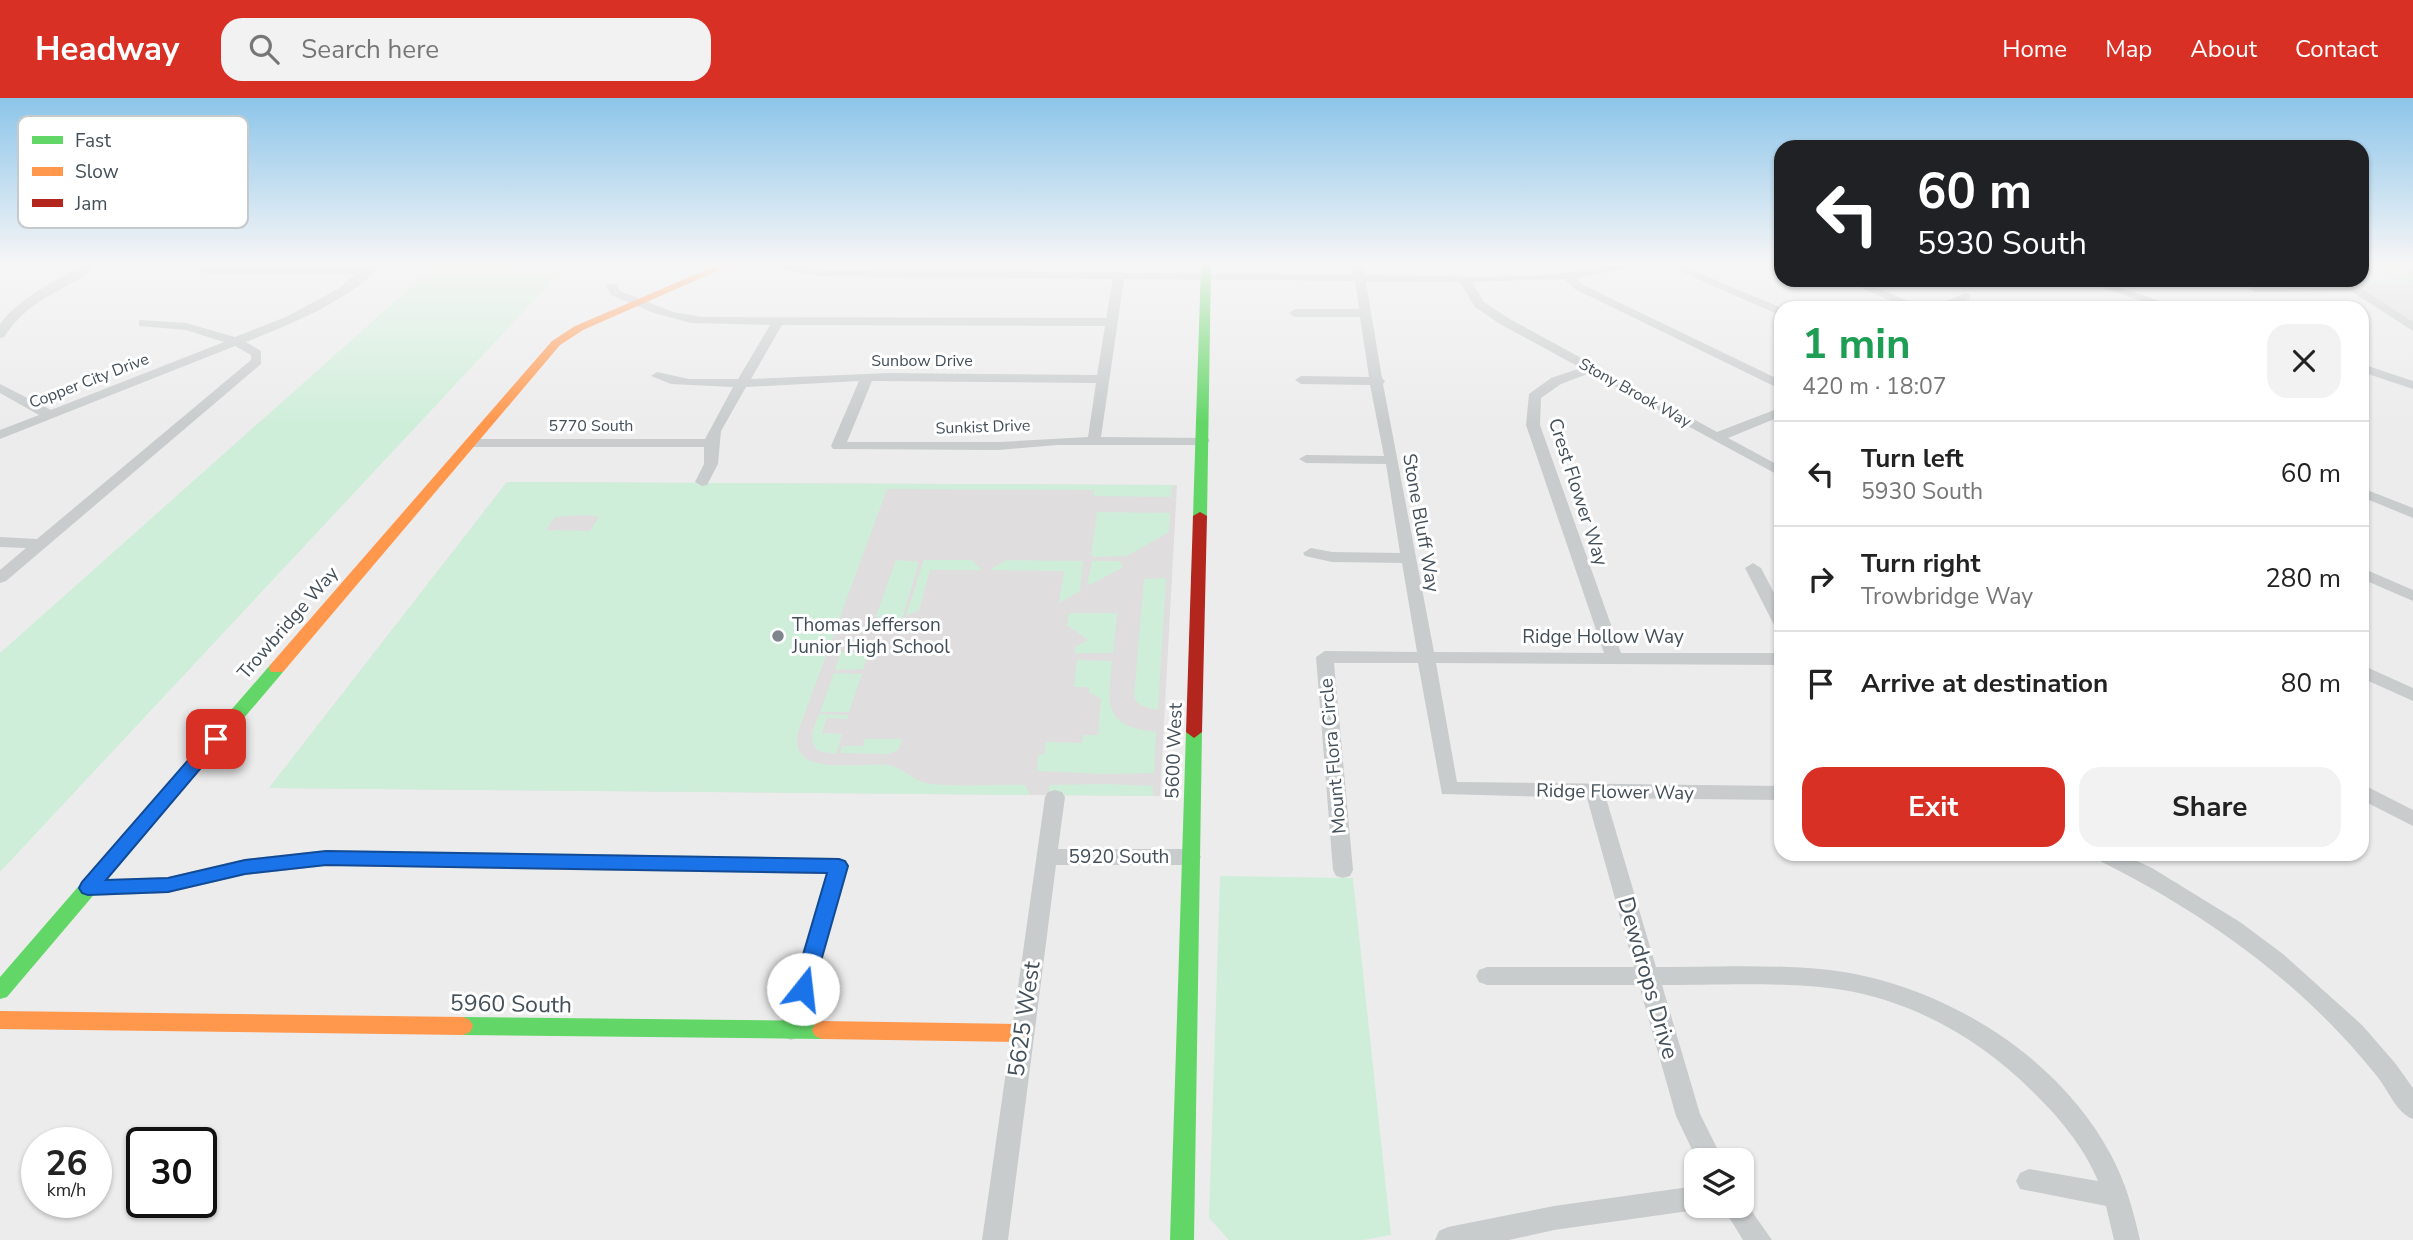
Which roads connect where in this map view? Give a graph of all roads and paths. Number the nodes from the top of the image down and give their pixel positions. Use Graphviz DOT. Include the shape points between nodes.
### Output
graph roads {
  1 [pos="14,317"];
  2 [pos="292,317"];
  3 [pos="606,317"];
  4 [pos="682,317"];
  5 [pos="1113,317"];
  6 [pos="1205,317"];
  7 [pos="1367,317"];
  8 [pos="1499,317"];
  9 [pos="1643,317"];
  10 [pos="2398,317"];
  11 [pos="778,322"];
  12 [pos="1112,322"];
  13 [pos="143,323"];
  14 [pos="2413,327"];
  15 [pos="0,334"];
  16 [pos="236,342"];
  17 [pos="1591,369"];
  18 [pos="2369,370"];
  19 [pos="657,376"];
  20 [pos="867,379"];
  21 [pos="1103,379"];
  22 [pos="1301,380"];
  23 [pos="1378,380"];
  24 [pos="742,382"];
  25 [pos="1774,382"];
  26 [pos="2413,385"];
  27 [pos="0,388"];
  28 [pos="1774,414"];
  29 [pos="50,415"];
  30 [pos="0,435"];
  31 [pos="1717,438"];
  32 [pos="1094,440"];
  33 [pos="1203,441"];
  34 [pos="471,443"];
  35 [pos="711,443"];
  36 [pos="131,450"];
  37 [pos="154,450"];
  38 [pos="1306,459"];
  39 [pos="1392,460"];
  40 [pos="1774,469"];
  41 [pos="702,482"];
  42 [pos="2369,495"];
  43 [pos="2413,496"];
  44 [pos="2397,506"];
  45 [pos="2413,513"];
  46 [pos="0,542"];
  47 [pos="41,544"];
  48 [pos="1311,553"];
  49 [pos="1406,558"];
  50 [pos="1753,568"];
  51 [pos="2369,576"];
  52 [pos="0,578"];
  53 [pos="2413,596"];
  54 [pos="1774,609"];
  55 [pos="1425,657"];
  56 [pos="1615,659"];
  57 [pos="1774,659"];
  58 [pos="2369,674"];
  59 [pos="2413,695"];
  60 [pos="1448,789"];
  61 [pos="1595,792"];
  62 [pos="1774,793"];
  63 [pos="2369,795"];
  64 [pos="1055,797"];
  65 [pos="2413,819"];
  66 [pos="1048,857"];
  67 [pos="1191,857"];
  68 [pos="2116,861"];
  69 [pos="1343,870"];
  70 [pos="88,888"];
  71 [pos="1646,975"];
  72 [pos="1487,976"];
  73 [pos="0,991"];
  74 [pos="0,1020"];
  75 [pos="792,1030"];
  76 [pos="1022,1033"];
  77 [pos="2413,1108"];
  78 [pos="1704,1148"];
  79 [pos="2029,1181"];
  80 [pos="2117,1196"];
  81 [pos="1684,1200"];
  82 [pos="1743,1218"];
  83 [pos="995,1240"];
  84 [pos="1182,1240"];
  85 [pos="1448,1240"];
  86 [pos="1759,1240"];
  87 [pos="2127,1240"];
  1 -- 15 [label="street"];
  2 -- 16 [label="street, Copper City Drive"];
  3 -- 34 [label="street, Trowbridge Way" via="563,337"];
  4 -- 11 [label="street"];
  5 -- 12 [label="street"];
  6 -- 33 [label="street, 5600 West"];
  7 -- 23 [label="street, Stone Bluff Way"];
  8 -- 17 [label="street, Stony Brook Way"];
  9 -- 25 [label="street"];
  10 -- 14 [label="street"];
  11 -- 12 [label="street"];
  11 -- 24 [label="street"];
  12 -- 21 [label="street"];
  13 -- 16 [label="street" via="188,325"];
  16 -- 29 [label="street, Copper City Drive"];
  16 -- 37 [label="street" via="255,351 255,364"];
  17 -- 31 [label="street, Stony Brook Way"];
  17 -- 56 [label="street, Crest Flower Way" via="1556,381 1534,397 1533,425"];
  18 -- 26 [label="street"];
  19 -- 24 [label="street, Sunbow Drive" via="678,382"];
  20 -- 21 [label="street, Sunbow Drive"];
  20 -- 24 [label="street, Sunbow Drive"];
  20 -- 32 [label="street, Sunkist Drive" via="838,446 999,446"];
  21 -- 32 [label="street"];
  22 -- 23 [label="street"];
  23 -- 39 [label="street, Stone Bluff Way"];
  24 -- 35 [label="street"];
  27 -- 29 [label="street"];
  28 -- 31 [label="street"];
  29 -- 30 [label="street, Copper City Drive"];
  31 -- 40 [label="street, Stony Brook Way"];
  32 -- 33 [label="street, Sunkist Drive"];
  33 -- 67 [label="street, 5600 West"];
  34 -- 35 [label="street, 5770 South"];
  34 -- 70 [label="street, Trowbridge Way"];
  35 -- 41 [label="street" via="711,464"];
  36 -- 37 [label="street"];
  37 -- 47 [label="street"];
  38 -- 39 [label="street"];
  39 -- 49 [label="street, Stone Bluff Way"];
  42 -- 44 [label="street"];
  43 -- 44 [label="street"];
  44 -- 45 [label="street"];
  46 -- 47 [label="street"];
  47 -- 52 [label="street"];
  48 -- 49 [label="street"];
  49 -- 55 [label="street, Stone Bluff Way"];
  50 -- 54 [label="street"];
  51 -- 53 [label="street"];
  55 -- 56 [label="street, Ridge Hollow Way"];
  55 -- 60 [label="street, Stone Bluff Way"];
  55 -- 69 [label="street, Mount Flora Circle" via="1325,657"];
  56 -- 57 [label="street, Ridge Hollow Way"];
  58 -- 59 [label="street"];
  60 -- 61 [label="street, Ridge Flower Way"];
  61 -- 62 [label="street, Ridge Flower Way"];
  61 -- 71 [label="street, Dewdrops Drive"];
  63 -- 65 [label="street"];
  64 -- 66 [label="street, 5625 West"];
  66 -- 67 [label="street, 5920 South"];
  66 -- 76 [label="street, 5625 West"];
  67 -- 84 [label="street, 5600 West"];
  68 -- 77 [label="street" via="2242,933 2363,1043"];
  70 -- 73 [label="street, Trowbridge Way"];
  70 -- 75 [label="street" via="168,885 245,867 326,858 839,866"];
  71 -- 72 [label="street"];
  71 -- 78 [label="street, Dewdrops Drive" via="1688,1116"];
  71 -- 80 [label="street" via="1830,980 1866,986 1924,1006 2001,1051 2035,1079 2072,1117 2099,1156"];
  74 -- 75 [label="street, 5960 South"];
  75 -- 76 [label="street, 5960 South"];
  76 -- 83 [label="street, 5625 West"];
  79 -- 80 [label="street"];
  80 -- 87 [label="street"];
  81 -- 85 [label="street" via="1555,1218"];
  82 -- 86 [label="street"];
}
